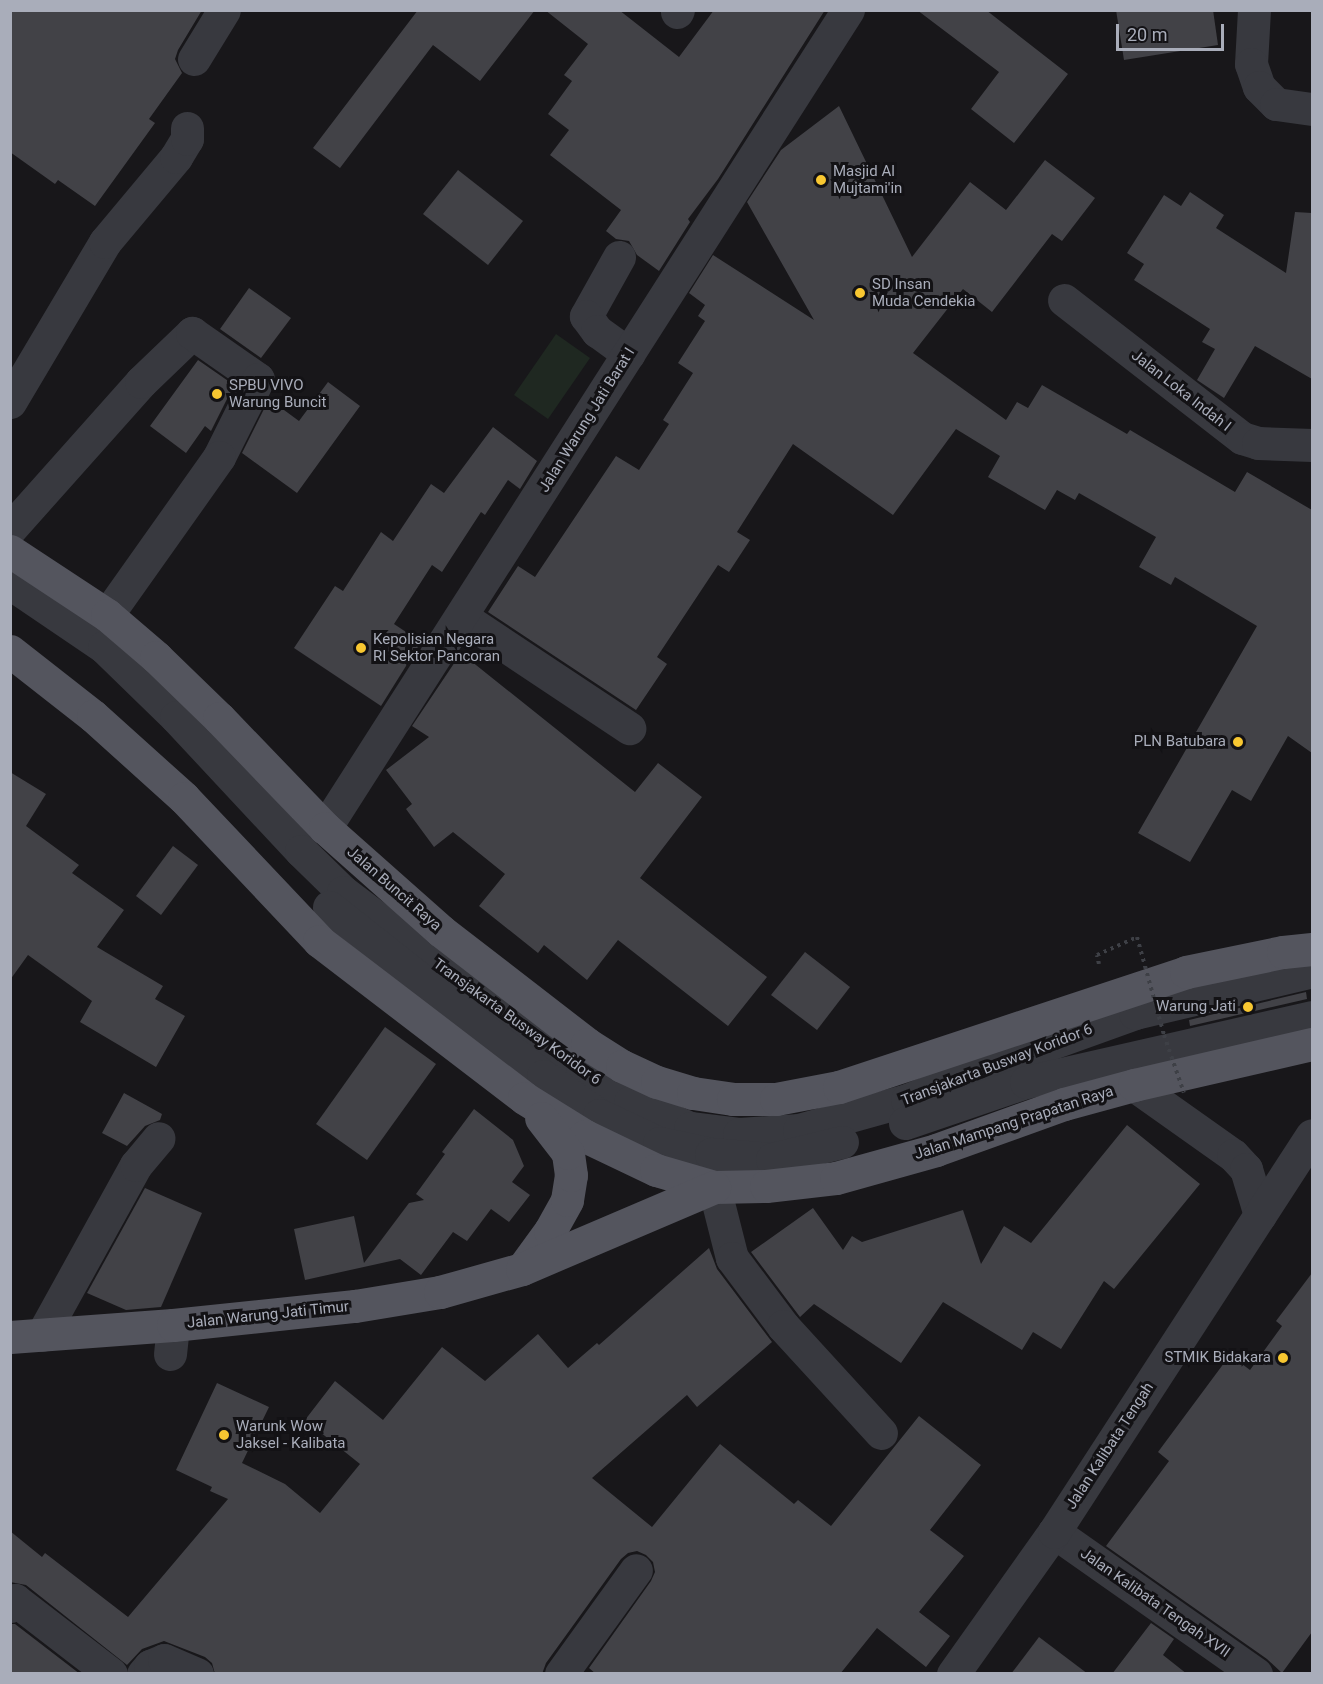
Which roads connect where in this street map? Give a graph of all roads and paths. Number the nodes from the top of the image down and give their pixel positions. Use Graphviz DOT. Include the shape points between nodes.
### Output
graph roads {
  1 [pos="224,10"];
  2 [pos="848,10"];
  3 [pos="1254,10"];
  4 [pos="194,59"];
  5 [pos="1312,109"];
  6 [pos="187,128"];
  7 [pos="619,257"];
  8 [pos="1064,300"];
  9 [pos="629,354"];
  10 [pos="10,402"];
  11 [pos="1312,445"];
  12 [pos="10,529"];
  13 [pos="10,551"];
  14 [pos="10,583"];
  15 [pos="10,608"];
  16 [pos="107,615"];
  17 [pos="462,616"];
  18 [pos="10,651"];
  19 [pos="629,728"];
  20 [pos="325,828"];
  21 [pos="1137,937"];
  22 [pos="1312,949"];
  23 [pos="1312,971"];
  24 [pos="1312,1017"];
  25 [pos="1312,1044"];
  26 [pos="1134,1085"];
  27 [pos="1184,1093"];
  28 [pos="524,1098"];
  29 [pos="1312,1135"];
  30 [pos="159,1138"];
  31 [pos="714,1187"];
  32 [pos="1260,1215"];
  33 [pos="522,1269"];
  34 [pos="26,1336"];
  35 [pos="881,1433"];
  36 [pos="1054,1532"];
  37 [pos="636,1570"];
  38 [pos="10,1606"];
  39 [pos="111,1674"];
  40 [pos="143,1674"];
  41 [pos="197,1674"];
  42 [pos="561,1674"];
  43 [pos="953,1674"];
  44 [pos="1256,1674"];
  1 -- 4 [label="street"];
  2 -- 9 [label="street, Jalan Warung Jati Barat I"];
  3 -- 5 [label="street" via="1251,64 1259,87 1276,104"];
  6 -- 10 [label="street" via="187,139 176,158 105,242"];
  7 -- 9 [label="street" via="586,316 597,331"];
  8 -- 11 [label="street, Jalan Loka Indah I" via="1242,438 1258,443"];
  9 -- 17 [label="street, Jalan Warung Jati Barat I"];
  12 -- 16 [label="street" via="141,381 192,333 258,379 219,457"];
  13 -- 16 [label="main road, Jalan Buncit Raya"];
  14 -- 23 [label="street, Transjakarta Busway Koridor 6" via="104,647 343,892 582,1073 630,1102 690,1128 739,1134 810,1127 906,1100 1135,1013"];
  15 -- 24 [label="street, Transjakarta Busway Koridor 6" via="76,653 122,694 311,892 364,936 543,1076 599,1115 659,1143 711,1154 772,1159 871,1134 1026,1082"];
  16 -- 20 [label="main road, Jalan Buncit Raya" via="219,718"];
  17 -- 19 [label="street"];
  17 -- 20 [label="street, Jalan Warung Jati Barat I"];
  18 -- 28 [label="main road" via="93,716 184,798 319,941"];
  20 -- 22 [label="main road, Jalan Buncit Raya" via="441,931 587,1044 622,1066 666,1085 733,1099 777,1099 838,1087 1186,972"];
  21 -- 27 [label="path, bridge"];
  25 -- 26 [label="main road, Jalan Mampang Prapatan Raya"];
  26 -- 31 [label="main road, Jalan Mampang Prapatan Raya" via="1064,1104 936,1150 836,1178"];
  26 -- 32 [label="street" via="1233,1155 1246,1169"];
  28 -- 31 [label="main road" via="585,1136 656,1170"];
  28 -- 33 [label="main road" via="568,1153 571,1175 567,1200"];
  29 -- 32 [label="street, Jalan Kalibata Tengah"];
  30 -- 34 [label="street" via="136,1165"];
  31 -- 33 [label="main road, Jalan Warung Jati Timur"];
  31 -- 35 [label="street" via="732,1258 783,1326"];
  32 -- 36 [label="street, Jalan Kalibata Tengah"];
  33 -- 34 [label="main road, Jalan Warung Jati Timur" via="440,1292 172,1340"];
  36 -- 43 [label="street, Jalan Kalibata Tengah"];
  36 -- 44 [label="street, Jalan Kalibata Tengah XVII"];
  37 -- 42 [label="street"];
  38 -- 39 [label="street" via="15,1600"];
  40 -- 41 [label="street" via="164,1660"];
}
